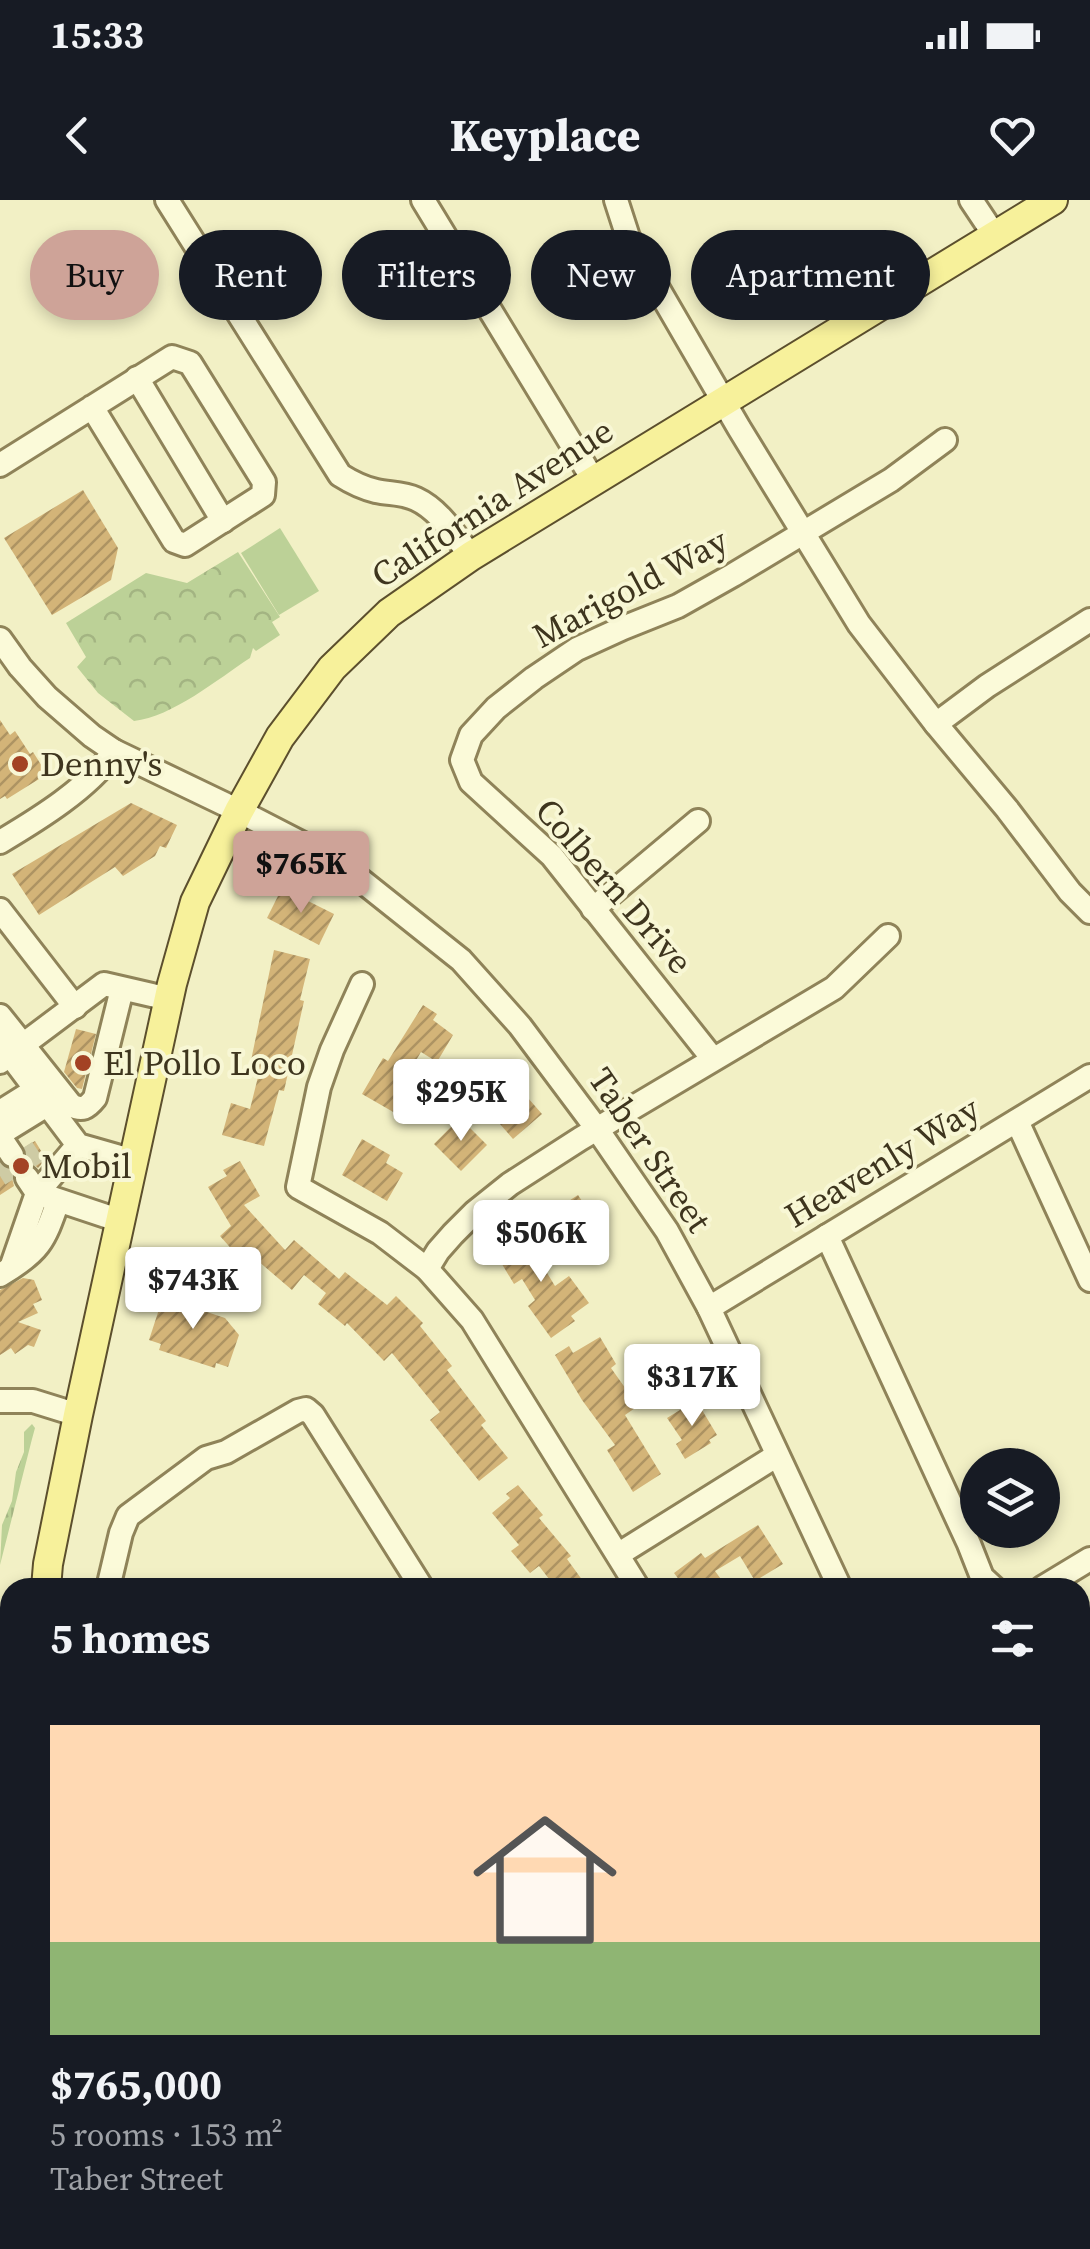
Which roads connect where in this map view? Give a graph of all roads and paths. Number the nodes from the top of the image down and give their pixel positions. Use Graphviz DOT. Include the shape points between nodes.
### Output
graph roads {
  1 [pos="167,200"];
  2 [pos="422,200"];
  3 [pos="616,200"];
  4 [pos="971,200"];
  5 [pos="1053,200"];
  6 [pos="995,236"];
  7 [pos="137,378"];
  8 [pos="723,401"];
  9 [pos="92,408"];
  10 [pos="945,440"];
  11 [pos="0,466"];
  12 [pos="594,480"];
  13 [pos="223,522"];
  14 [pos="803,533"];
  15 [pos="471,556"];
  16 [pos="1090,620"];
  17 [pos="0,639"];
  18 [pos="936,724"];
  19 [pos="114,751"];
  20 [pos="462,760"];
  21 [pos="238,811"];
  22 [pos="698,821"];
  23 [pos="0,842"];
  24 [pos="1090,878"];
  25 [pos="1070,892"];
  26 [pos="594,909"];
  27 [pos="0,910"];
  28 [pos="1090,912"];
  29 [pos="888,936"];
  30 [pos="362,984"];
  31 [pos="122,989"];
  32 [pos="169,999"];
  33 [pos="74,1007"];
  34 [pos="0,1016"];
  35 [pos="8,1051"];
  36 [pos="713,1059"];
  37 [pos="1090,1076"];
  38 [pos="38,1093"];
  39 [pos="0,1102"];
  40 [pos="1017,1121"];
  41 [pos="597,1129"];
  42 [pos="5,1139"];
  43 [pos="78,1146"];
  44 [pos="134,1161"];
  45 [pos="43,1189"];
  46 [pos="122,1221"];
  47 [pos="826,1236"];
  48 [pos="427,1269"];
  49 [pos="5,1272"];
  50 [pos="1090,1280"];
  51 [pos="709,1308"];
  52 [pos="0,1401"];
  53 [pos="78,1415"];
  54 [pos="776,1456"];
  55 [pos="619,1554"];
  56 [pos="1090,1558"];
  57 [pos="47,1576"];
  58 [pos="110,1578"];
  59 [pos="416,1578"];
  60 [pos="632,1578"];
  61 [pos="835,1578"];
  62 [pos="983,1578"];
  63 [pos="1058,1578"];
  1 -- 15 [label="street" via="340,476 416,499 434,510"];
  2 -- 12 [label="street"];
  3 -- 8 [label="street" via="628,236"];
  4 -- 6 [label="street"];
  5 -- 6 [label="main road, California Avenue"];
  6 -- 8 [label="main road, California Avenue"];
  7 -- 9 [label="street"];
  7 -- 13 [label="street"];
  7 -- 13 [label="street" via="172,357 190,363 264,482 264,495"];
  8 -- 12 [label="main road, California Avenue"];
  8 -- 14 [label="street"];
  9 -- 11 [label="street"];
  9 -- 13 [label="street" via="174,542 185,545"];
  10 -- 14 [label="street, Marigold Way"];
  12 -- 15 [label="main road, California Avenue"];
  14 -- 18 [label="street" via="859,624"];
  14 -- 20 [label="street, Marigold Way" via="678,606 577,649 496,708 471,735"];
  15 -- 21 [label="main road, California Avenue" via="388,613 332,668 280,737"];
  16 -- 18 [label="street"];
  17 -- 19 [label="street, Taber Street" via="47,696"];
  18 -- 25 [label="street"];
  19 -- 21 [label="street, Taber Street"];
  19 -- 23 [label="street" via="42,817"];
  20 -- 26 [label="street, Colbern Drive" via="471,782 552,856"];
  21 -- 32 [label="main road, California Avenue" via="195,902"];
  21 -- 41 [label="street, Taber Street" via="338,862 461,960"];
  22 -- 26 [label="street"];
  24 -- 25 [label="street"];
  25 -- 28 [label="street"];
  26 -- 36 [label="street, Colbern Drive"];
  27 -- 33 [label="street"];
  29 -- 36 [label="street" via="834,988"];
  30 -- 48 [label="street" via="319,1087 298,1186"];
  31 -- 32 [label="street"];
  31 -- 33 [label="street" via="104,984"];
  31 -- 35 [label="street" via="88,1107 70,1106"];
  32 -- 44 [label="main road, California Avenue"];
  33 -- 35 [label="street"];
  34 -- 35 [label="street"];
  35 -- 38 [label="street"];
  36 -- 41 [label="street"];
  37 -- 40 [label="street, Heavenly Way"];
  38 -- 39 [label="street"];
  38 -- 42 [label="street"];
  38 -- 43 [label="street"];
  40 -- 47 [label="street, Heavenly Way"];
  40 -- 50 [label="street"];
  41 -- 48 [label="street" via="475,1212"];
  41 -- 51 [label="street, Taber Street"];
  43 -- 44 [label="street"];
  43 -- 45 [label="street"];
  44 -- 46 [label="main road, California Avenue"];
  45 -- 46 [label="street"];
  45 -- 49 [label="street"];
  45 -- 49 [label="street" via="64,1224 50,1256"];
  46 -- 53 [label="main road, California Avenue"];
  47 -- 51 [label="street, Heavenly Way"];
  47 -- 62 [label="street"];
  48 -- 55 [label="street" via="472,1320"];
  51 -- 54 [label="street, Taber Street"];
  52 -- 53 [label="street" via="33,1401"];
  53 -- 57 [label="main road, California Avenue"];
  54 -- 55 [label="street"];
  54 -- 61 [label="street, Taber Street"];
  55 -- 60 [label="street"];
  56 -- 63 [label="street"];
  58 -- 59 [label="street" via="128,1516 206,1458 306,1409"];
}
